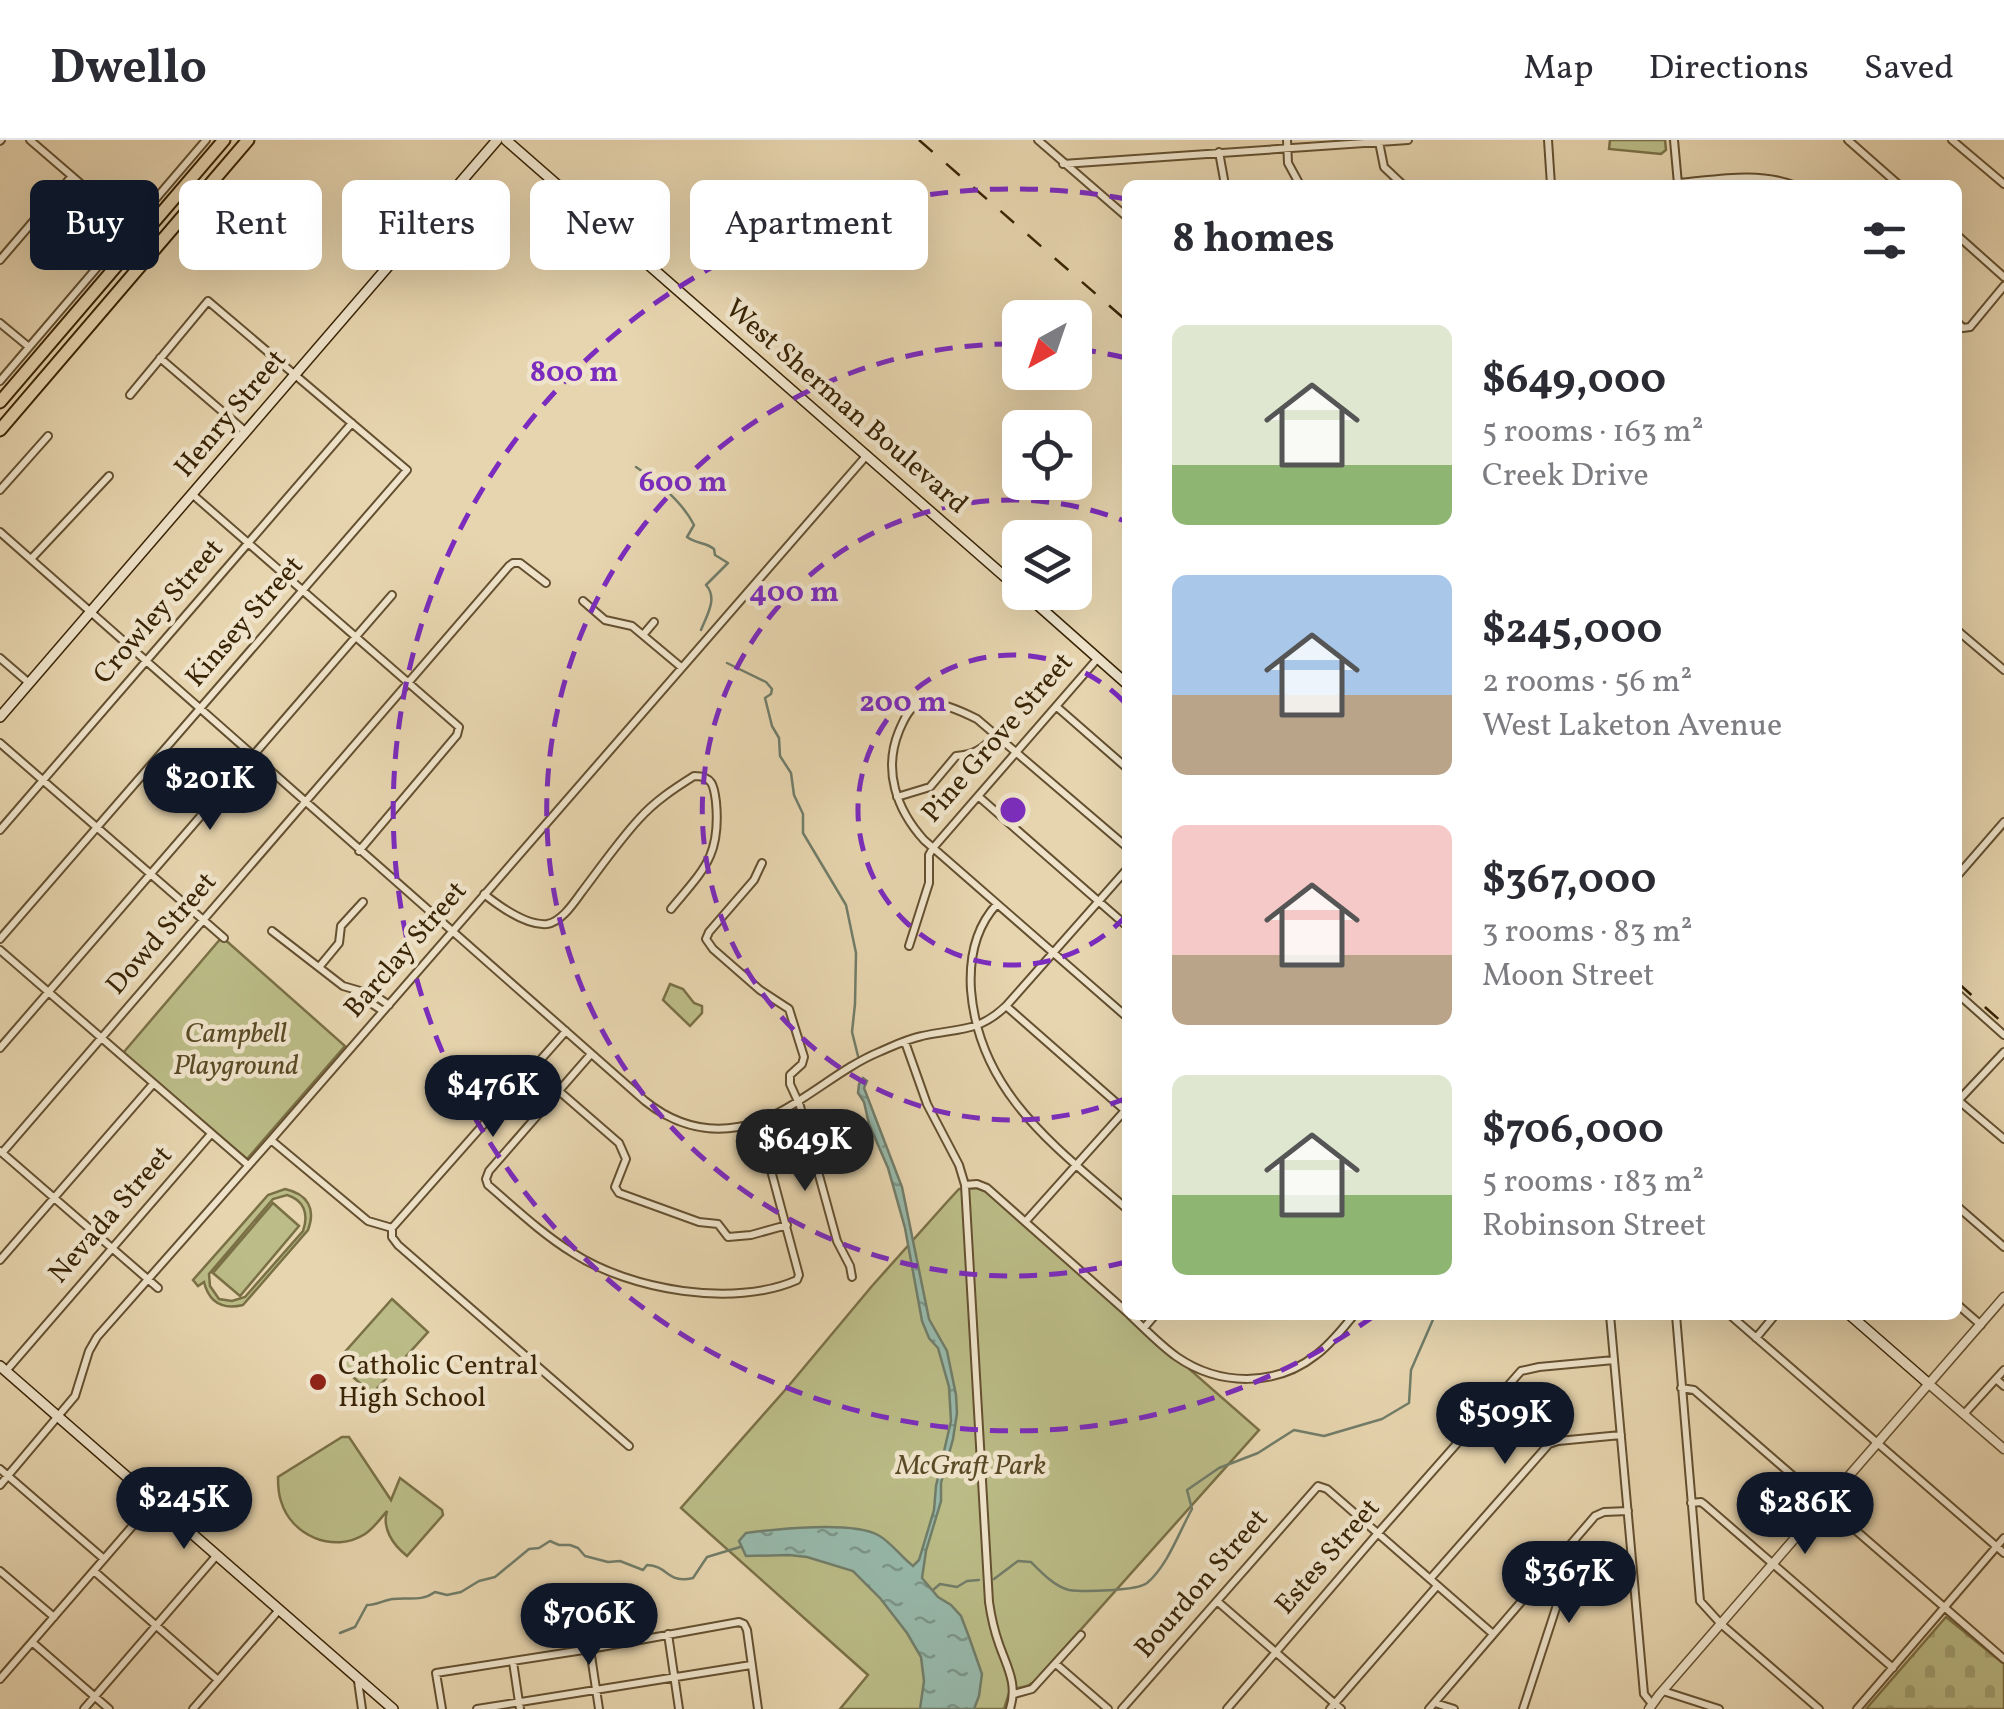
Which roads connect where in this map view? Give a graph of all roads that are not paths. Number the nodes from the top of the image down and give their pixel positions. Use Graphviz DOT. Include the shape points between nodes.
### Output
graph roads {
  1 [pos="30,140"];
  2 [pos="206,140"];
  3 [pos="224,140"];
  4 [pos="248,140"];
  5 [pos="497,140"];
  6 [pos="506,140"];
  7 [pos="1038,140"];
  8 [pos="1408,140"];
  9 [pos="1548,140"];
  10 [pos="1674,140"];
  11 [pos="1848,140"];
  12 [pos="1952,140"];
  13 [pos="1379,142"];
  14 [pos="1288,144"];
  15 [pos="1219,152"];
  16 [pos="1063,164"];
  17 [pos="72,176"];
  18 [pos="77,180"];
  19 [pos="1224,180"];
  20 [pos="1297,180"];
  21 [pos="1398,180"];
  22 [pos="1551,180"];
  23 [pos="1678,180"];
  24 [pos="1723,180"];
  25 [pos="1779,180"];
  26 [pos="1894,180"];
  27 [pos="2004,184"];
  28 [pos="159,195"];
  29 [pos="1122,213"];
  30 [pos="1962,240"];
  31 [pos="0,260"];
  32 [pos="95,270"];
  33 [pos="2004,277"];
  34 [pos="2004,286"];
  35 [pos="0,323"];
  36 [pos="1962,326"];
  37 [pos="29,348"];
  38 [pos="160,358"];
  39 [pos="295,374"];
  40 [pos="0,382"];
  41 [pos="130,396"];
  42 [pos="0,402"];
  43 [pos="352,423"];
  44 [pos="0,427"];
  45 [pos="245,431"];
  46 [pos="48,436"];
  47 [pos="866,455"];
  48 [pos="109,476"];
  49 [pos="0,490"];
  50 [pos="192,494"];
  51 [pos="1,536"];
  52 [pos="248,543"];
  53 [pos="31,560"];
  54 [pos="1002,574"];
  55 [pos="546,583"];
  56 [pos="302,590"];
  57 [pos="392,596"];
  58 [pos="583,601"];
  59 [pos="1043,610"];
  60 [pos="90,613"];
  61 [pos="654,622"];
  62 [pos="1962,634"];
  63 [pos="644,635"];
  64 [pos="356,636"];
  65 [pos="0,658"];
  66 [pos="1098,658"];
  67 [pos="146,662"];
  68 [pos="682,668"];
  69 [pos="2004,670"];
  70 [pos="1122,679"];
  71 [pos="409,682"];
  72 [pos="29,683"];
  73 [pos="1056,707"];
  74 [pos="199,710"];
  75 [pos="0,717"];
  76 [pos="996,734"];
  77 [pos="0,743"];
  78 [pos="1017,752"];
  79 [pos="252,756"];
  80 [pos="1122,764"];
  81 [pos="44,780"];
  82 [pos="978,796"];
  83 [pos="897,797"];
  84 [pos="306,802"];
  85 [pos="2004,822"];
  86 [pos="98,828"];
  87 [pos="0,830"];
  88 [pos="1122,843"];
  89 [pos="933,848"];
  90 [pos="359,850"];
  91 [pos="762,863"];
  92 [pos="1962,870"];
  93 [pos="150,874"];
  94 [pos="1122,875"];
  95 [pos="484,894"];
  96 [pos="363,902"];
  97 [pos="1099,902"];
  98 [pos="997,904"];
  99 [pos="671,909"];
  100 [pos="204,920"];
  101 [pos="1122,921"];
  102 [pos="272,932"];
  103 [pos="453,932"];
  104 [pos="224,938"];
  105 [pos="0,939"];
  106 [pos="909,946"];
  107 [pos="0,950"];
  108 [pos="1053,953"];
  109 [pos="320,966"];
  110 [pos="48,992"];
  111 [pos="1962,998"];
  112 [pos="1006,1006"];
  113 [pos="386,1008"];
  114 [pos="1122,1013"];
  115 [pos="978,1026"];
  116 [pos="566,1032"];
  117 [pos="2004,1036"];
  118 [pos="101,1038"];
  119 [pos="905,1042"];
  120 [pos="0,1048"];
  121 [pos="2004,1052"];
  122 [pos="591,1054"];
  123 [pos="153,1084"];
  124 [pos="559,1090"];
  125 [pos="1962,1096"];
  126 [pos="798,1100"];
  127 [pos="1962,1103"];
  128 [pos="1122,1107"];
  129 [pos="1122,1114"];
  130 [pos="758,1122"];
  131 [pos="211,1134"];
  132 [pos="2004,1139"];
  133 [pos="271,1140"];
  134 [pos="1,1152"];
  135 [pos="1076,1165"];
  136 [pos="249,1166"];
  137 [pos="965,1184"];
  138 [pos="54,1197"];
  139 [pos="1122,1205"];
  140 [pos="1962,1211"];
  141 [pos="1026,1221"];
  142 [pos="787,1225"];
  143 [pos="392,1228"];
  144 [pos="113,1248"];
  145 [pos="2004,1248"];
  146 [pos="0,1260"];
  147 [pos="852,1278"];
  148 [pos="149,1280"];
  149 [pos="158,1288"];
  150 [pos="2004,1297"];
  151 [pos="1122,1309"];
  152 [pos="1962,1309"];
  153 [pos="1135,1320"];
  154 [pos="1151,1320"];
  155 [pos="1349,1320"];
  156 [pos="1610,1320"];
  157 [pos="1676,1320"];
  158 [pos="1736,1320"];
  159 [pos="1771,1320"];
  160 [pos="1856,1320"];
  161 [pos="1980,1325"];
  162 [pos="1144,1328"];
  163 [pos="1756,1338"];
  164 [pos="1614,1360"];
  165 [pos="3,1368"];
  166 [pos="2004,1370"];
  167 [pos="1996,1380"];
  168 [pos="1929,1384"];
  169 [pos="2004,1386"];
  170 [pos="1680,1388"];
  171 [pos="1964,1414"];
  172 [pos="58,1416"];
  173 [pos="1621,1436"];
  174 [pos="1877,1444"];
  175 [pos="629,1446"];
  176 [pos="2004,1449"];
  177 [pos="0,1469"];
  178 [pos="8,1476"];
  179 [pos="0,1485"];
  180 [pos="154,1500"];
  181 [pos="1691,1502"];
  182 [pos="1825,1505"];
  183 [pos="1628,1511"];
  184 [pos="1378,1533"];
  185 [pos="2004,1538"];
  186 [pos="1996,1546"];
  187 [pos="1565,1550"];
  188 [pos="2004,1554"];
  189 [pos="217,1555"];
  190 [pos="104,1559"];
  191 [pos="1773,1565"];
  192 [pos="0,1571"];
  193 [pos="94,1571"];
  194 [pos="1430,1580"];
  195 [pos="1437,1586"];
  196 [pos="1217,1601"];
  197 [pos="1944,1609"];
  198 [pos="280,1610"];
  199 [pos="54,1617"];
  200 [pos="1721,1624"];
  201 [pos="156,1626"];
  202 [pos="668,1634"];
  203 [pos="1493,1634"];
  204 [pos="1081,1635"];
  205 [pos="32,1642"];
  206 [pos="1532,1648"];
  207 [pos="590,1650"];
  208 [pos="1542,1652"];
  209 [pos="1276,1653"];
  210 [pos="2004,1659"];
  211 [pos="513,1662"];
  212 [pos="1056,1664"];
  213 [pos="752,1666"];
  214 [pos="1893,1668"];
  215 [pos="1,1675"];
  216 [pos="674,1678"];
  217 [pos="358,1679"];
  218 [pos="218,1680"];
  219 [pos="596,1690"];
  220 [pos="1664,1692"];
  221 [pos="1014,1694"];
  222 [pos="94,1696"];
  223 [pos="520,1706"];
  224 [pos="1432,1706"];
  225 [pos="1650,1706"];
  226 [pos="1335,1707"];
  227 [pos="84,1709"];
  228 [pos="108,1709"];
  229 [pos="193,1709"];
  230 [pos="362,1709"];
  231 [pos="392,1709"];
  232 [pos="442,1709"];
  233 [pos="477,1709"];
  234 [pos="599,1709"];
  235 [pos="678,1709"];
  236 [pos="758,1709"];
  237 [pos="1010,1709"];
  238 [pos="1108,1709"];
  239 [pos="1122,1709"];
  240 [pos="1227,1709"];
  241 [pos="1454,1709"];
  242 [pos="1523,1709"];
  243 [pos="1719,1709"];
  244 [pos="1819,1709"];
  245 [pos="1857,1709"];
  1 -- 17 [label="street"];
  2 -- 28 [label="street"];
  3 -- 42 [label="highway"];
  4 -- 44 [label="highway"];
  5 -- 39 [label="main road, Henry Street"];
  6 -- 47 [label="main road, West Sherman Boulevard"];
  7 -- 16 [label="street"];
  8 -- 13 [label="street"];
  9 -- 22 [label="street"];
  10 -- 23 [label="street"];
  11 -- 26 [label="street"];
  12 -- 27 [label="street"];
  13 -- 14 [label="street"];
  13 -- 21 [label="street" via="1384,167"];
  14 -- 15 [label="street"];
  14 -- 20 [label="street"];
  15 -- 16 [label="street"];
  15 -- 19 [label="street"];
  16 -- 29 [label="street"];
  17 -- 18 [label="street"];
  17 -- 31 [label="street"];
  24 -- 25 [label="street"];
  30 -- 33 [label="street"];
  32 -- 37 [label="street"];
  34 -- 36 [label="street" via="1970,327"];
  35 -- 37 [label="street"];
  37 -- 40 [label="street"];
  38 -- 39 [label="street" via="208,302"];
  38 -- 41 [label="street"];
  38 -- 45 [label="street"];
  39 -- 43 [label="street"];
  39 -- 45 [label="main road, Henry Street"];
  42 -- 44 [label="highway" via="12,405"];
  43 -- 52 [label="street, Crowley Street"];
  43 -- 56 [label="street, Kinsey Street" via="407,470"];
  45 -- 50 [label="main road, Henry Street"];
  46 -- 49 [label="street"];
  47 -- 54 [label="main road, West Sherman Boulevard"];
  47 -- 68 [label="street, Barclay Street"];
  48 -- 53 [label="street"];
  50 -- 52 [label="street"];
  50 -- 60 [label="main road, Henry Street"];
  51 -- 53 [label="street"];
  52 -- 56 [label="street"];
  52 -- 67 [label="street, Crowley Street"];
  53 -- 60 [label="street"];
  55 -- 71 [label="street, Dowd Street" via="513,563"];
  56 -- 64 [label="street"];
  56 -- 74 [label="street, Kinsey Street"];
  57 -- 64 [label="street"];
  58 -- 63 [label="street" via="605,620"];
  59 -- 66 [label="main road, West Sherman Boulevard"];
  60 -- 67 [label="street"];
  60 -- 72 [label="main road, Henry Street"];
  61 -- 63 [label="street"];
  62 -- 69 [label="street"];
  63 -- 68 [label="street"];
  64 -- 71 [label="street"];
  64 -- 79 [label="street"];
  65 -- 72 [label="street"];
  66 -- 70 [label="main road, West Sherman Boulevard"];
  66 -- 73 [label="street, Pine Grove Street"];
  67 -- 74 [label="street"];
  67 -- 81 [label="street, Crowley Street"];
  68 -- 95 [label="street, Barclay Street"];
  71 -- 84 [label="street, Dowd Street"];
  71 -- 90 [label="street" via="459,727 457,735"];
  72 -- 75 [label="main road, Henry Street"];
  73 -- 78 [label="street, Pine Grove Street"];
  73 -- 80 [label="street"];
  74 -- 79 [label="street"];
  74 -- 86 [label="street, Kinsey Street"];
  76 -- 78 [label="street"];
  76 -- 83 [label="street" via="979,751 956,756 930,787"];
  76 -- 83 [label="street" via="962,711 916,705 892,756"];
  77 -- 81 [label="street"];
  78 -- 82 [label="street, Pine Grove Street"];
  78 -- 88 [label="street"];
  79 -- 84 [label="street"];
  79 -- 93 [label="street"];
  81 -- 86 [label="street"];
  81 -- 87 [label="street, Crowley Street"];
  82 -- 89 [label="street, Pine Grove Street"];
  82 -- 97 [label="street"];
  83 -- 89 [label="street"];
  84 -- 90 [label="street"];
  84 -- 100 [label="street, Dowd Street"];
  85 -- 92 [label="street"];
  86 -- 93 [label="street"];
  86 -- 105 [label="street, Kinsey Street"];
  89 -- 98 [label="street"];
  89 -- 106 [label="street"];
  90 -- 103 [label="street"];
  91 -- 126 [label="street" via="706,939 790,1009 804,1058 790,1076"];
  93 -- 100 [label="street"];
  93 -- 110 [label="street"];
  94 -- 97 [label="street"];
  95 -- 99 [label="street" via="527,920 554,921 639,819 700,776 714,790 716,844"];
  95 -- 103 [label="street, Barclay Street"];
  96 -- 109 [label="street"];
  97 -- 101 [label="street"];
  97 -- 108 [label="street"];
  98 -- 108 [label="street"];
  98 -- 115 [label="street" via="971,958"];
  100 -- 104 [label="street"];
  100 -- 118 [label="street, Dowd Street"];
  102 -- 109 [label="street"];
  103 -- 113 [label="street, Barclay Street"];
  103 -- 116 [label="street"];
  107 -- 110 [label="street"];
  108 -- 112 [label="street"];
  108 -- 114 [label="street"];
  109 -- 113 [label="street"];
  110 -- 118 [label="street"];
  110 -- 120 [label="street"];
  111 -- 117 [label="street"];
  112 -- 115 [label="street"];
  112 -- 128 [label="street"];
  113 -- 133 [label="street, Barclay Street"];
  115 -- 119 [label="street"];
  115 -- 135 [label="street" via="1016,1106"];
  116 -- 122 [label="street"];
  116 -- 143 [label="street"];
  118 -- 123 [label="street"];
  118 -- 134 [label="street, Dowd Street"];
  119 -- 126 [label="street" via="857,1062"];
  119 -- 137 [label="street"];
  121 -- 125 [label="street"];
  122 -- 124 [label="street"];
  122 -- 130 [label="street" via="652,1106 684,1123 717,1129"];
  123 -- 131 [label="street"];
  123 -- 138 [label="street"];
  124 -- 142 [label="street" via="619,1143 626,1159 615,1187 619,1193 718,1224 728,1237"];
  124 -- 142 [label="street" via="486,1175 488,1185 570,1252 640,1283 686,1293 744,1292 797,1280"];
  126 -- 130 [label="street"];
  126 -- 147 [label="street"];
  127 -- 132 [label="street"];
  129 -- 135 [label="street"];
  130 -- 142 [label="street"];
  131 -- 136 [label="street"];
  131 -- 144 [label="street, Nevada Street"];
  133 -- 136 [label="street, Barclay Street"];
  133 -- 143 [label="street" via="368,1221"];
  134 -- 138 [label="street"];
  135 -- 139 [label="street"];
  135 -- 141 [label="street"];
  136 -- 148 [label="street, Barclay Street"];
  137 -- 141 [label="street" via="987,1188"];
  137 -- 221 [label="street" via="989,1602"];
  138 -- 144 [label="street"];
  138 -- 146 [label="street"];
  140 -- 145 [label="street"];
  141 -- 151 [label="street"];
  143 -- 175 [label="street" via="398,1245"];
  144 -- 148 [label="street"];
  144 -- 165 [label="street, Nevada Street"];
  148 -- 149 [label="street"];
  148 -- 172 [label="street, Barclay Street" via="97,1337 79,1388"];
  150 -- 161 [label="street"];
  152 -- 161 [label="street"];
  153 -- 162 [label="street"];
  154 -- 162 [label="street"];
  155 -- 162 [label="street" via="1297,1368 1244,1379 1178,1358"];
  156 -- 164 [label="street"];
  157 -- 170 [label="street"];
  158 -- 163 [label="street"];
  159 -- 163 [label="street"];
  160 -- 168 [label="main road"];
  161 -- 168 [label="street"];
  163 -- 174 [label="street"];
  164 -- 173 [label="street"];
  164 -- 184 [label="street, Estes Street" via="1521,1371"];
  165 -- 172 [label="main road"];
  166 -- 167 [label="street"];
  167 -- 169 [label="street"];
  167 -- 171 [label="street"];
  168 -- 171 [label="street"];
  168 -- 174 [label="street"];
  170 -- 181 [label="street"];
  170 -- 182 [label="street" via="1694,1390"];
  171 -- 176 [label="street"];
  172 -- 178 [label="street, Barclay Street"];
  172 -- 180 [label="main road"];
  173 -- 183 [label="street"];
  173 -- 194 [label="street" via="1550,1444"];
  174 -- 182 [label="street"];
  174 -- 186 [label="street"];
  177 -- 178 [label="street"];
  178 -- 179 [label="street, Barclay Street"];
  178 -- 190 [label="street"];
  180 -- 189 [label="main road"];
  180 -- 190 [label="street"];
  181 -- 191 [label="street" via="1705,1505"];
  181 -- 200 [label="street" via="1699,1595"];
  182 -- 191 [label="street"];
  182 -- 197 [label="street"];
  183 -- 187 [label="street" via="1597,1514"];
  183 -- 225 [label="street"];
  184 -- 194 [label="street"];
  184 -- 196 [label="street, Bourdon Street" via="1320,1486"];
  184 -- 209 [label="street, Estes Street"];
  185 -- 186 [label="street"];
  186 -- 188 [label="street"];
  186 -- 197 [label="street"];
  187 -- 203 [label="street"];
  187 -- 208 [label="street" via="1572,1560"];
  189 -- 198 [label="main road"];
  189 -- 201 [label="street"];
  190 -- 193 [label="street"];
  191 -- 200 [label="street"];
  191 -- 214 [label="street"];
  192 -- 199 [label="street"];
  193 -- 199 [label="street"];
  193 -- 201 [label="street"];
  194 -- 195 [label="street"];
  195 -- 203 [label="street"];
  195 -- 226 [label="street"];
  196 -- 209 [label="street"];
  196 -- 239 [label="street, Bourdon Street"];
  197 -- 210 [label="street"];
  197 -- 214 [label="street"];
  198 -- 217 [label="main road"];
  198 -- 218 [label="street"];
  199 -- 205 [label="street"];
  200 -- 220 [label="street"];
  200 -- 244 [label="street"];
  201 -- 218 [label="street"];
  201 -- 222 [label="street"];
  202 -- 207 [label="street"];
  202 -- 213 [label="street" via="739,1622"];
  202 -- 216 [label="street"];
  203 -- 224 [label="street"];
  204 -- 212 [label="street"];
  205 -- 215 [label="street"];
  205 -- 222 [label="street"];
  206 -- 208 [label="street"];
  207 -- 211 [label="street"];
  207 -- 219 [label="street"];
  208 -- 242 [label="street"];
  209 -- 226 [label="street"];
  209 -- 240 [label="street, Estes Street"];
  211 -- 223 [label="street"];
  211 -- 232 [label="street" via="436,1674"];
  212 -- 221 [label="street" via="1030,1692"];
  212 -- 238 [label="street"];
  213 -- 216 [label="street"];
  213 -- 236 [label="street"];
  214 -- 245 [label="street"];
  216 -- 219 [label="street"];
  216 -- 235 [label="street"];
  217 -- 230 [label="street"];
  217 -- 231 [label="main road"];
  218 -- 229 [label="street"];
  219 -- 223 [label="street"];
  219 -- 234 [label="street"];
  220 -- 225 [label="street"];
  220 -- 243 [label="street"];
  221 -- 237 [label="street"];
  222 -- 227 [label="street"];
  222 -- 228 [label="street"];
  223 -- 233 [label="street"];
  224 -- 241 [label="street"];
}
